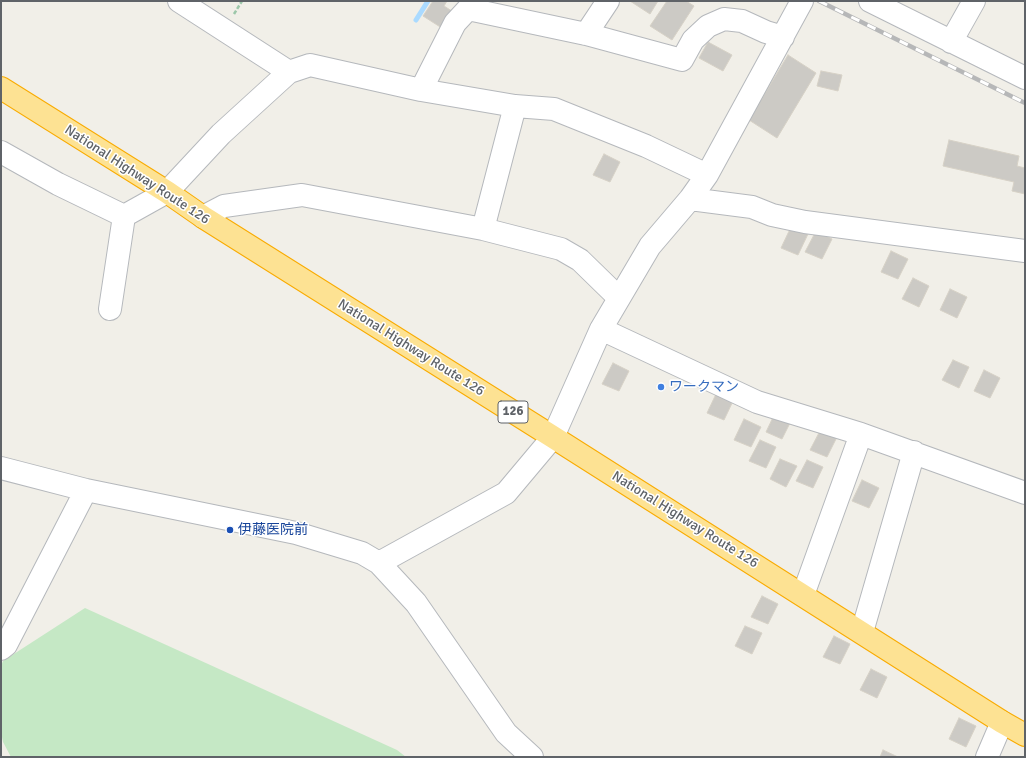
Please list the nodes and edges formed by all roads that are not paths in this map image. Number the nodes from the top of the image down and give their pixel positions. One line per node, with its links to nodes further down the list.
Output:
1 (179, 1): 9 (street)
2 (608, 1): 6 (street)
3 (802, 1): 7 (street)
4 (870, 1): 8 (street)
5 (974, 1): 8 (street)
6 (586, 34): 7 (street); 12 (street)
7 (783, 37): 15 (street)
8 (951, 42): 10 (street)
9 (289, 72): 12 (street); 16 (street)
10 (1025, 78)
11 (1, 88): 16 (highway, National Highway Route 126 / 126)
12 (421, 90): 13 (street)
13 (515, 106): 15 (street); 20 (street)
14 (1, 152): 18 (street)
15 (707, 176): 17 (street)
16 (167, 192): 18 (street); 19 (highway, National Highway Route 126 / 126)
17 (690, 200): 21 (street); 22 (street)
18 (124, 216): 23 (street)
19 (203, 217): 20 (street); 26 (highway, National Highway Route 126 / 126)
20 (483, 229): 22 (street)
21 (1025, 251)
22 (619, 298): 24 (street)
23 (110, 309)
24 (601, 329): 25 (street); 26 (street)
25 (861, 434): 27 (street); 32 (street)
26 (553, 437): 31 (street); 32 (highway, National Highway Route 126 / 126)
27 (914, 452): 30 (street); 33 (street)
28 (1, 468): 29 (street)
29 (86, 490): 31 (street); 34 (street)
30 (1025, 493)
31 (379, 563): 37 (street)
32 (803, 595): 33 (highway, National Highway Route 126 / 126)
33 (862, 632): 35 (highway, National Highway Route 126 / 126)
34 (1, 649)
35 (1002, 722): 36 (highway, National Highway Route 126 / 126); 38 (street)
36 (1025, 735)
37 (532, 757)
38 (987, 757)

